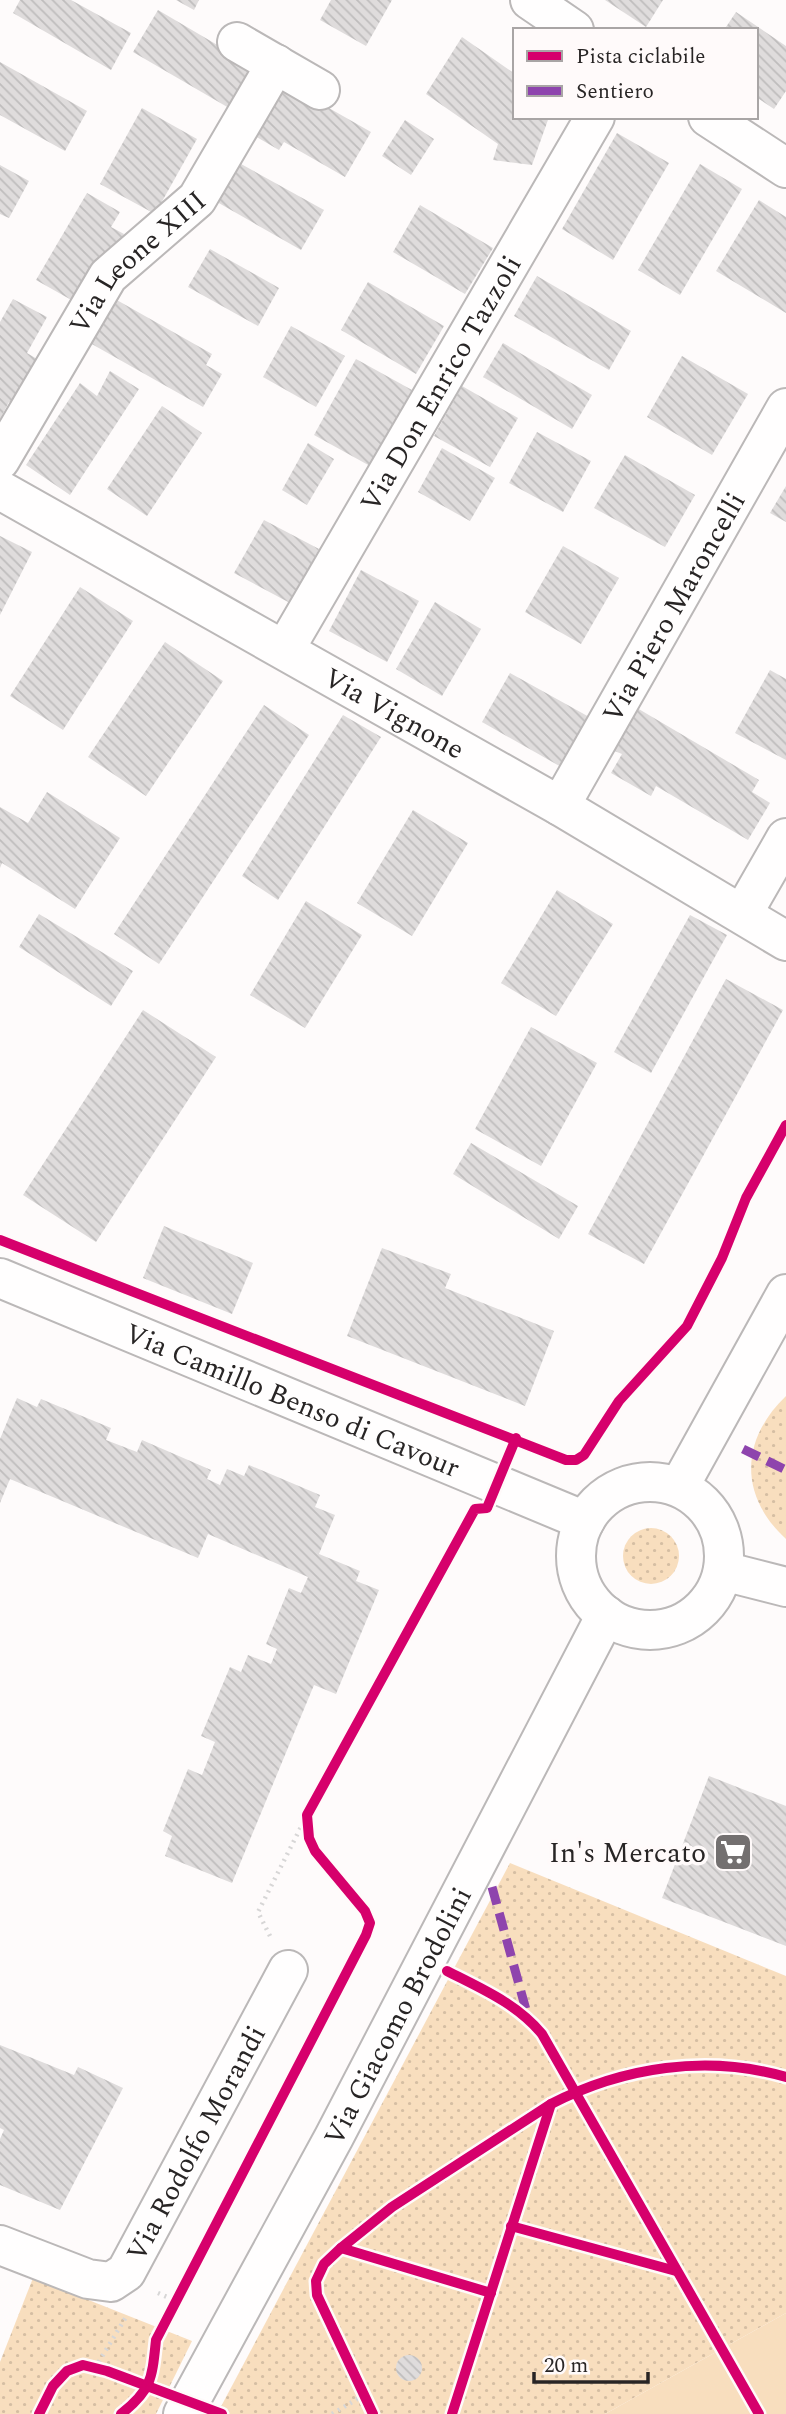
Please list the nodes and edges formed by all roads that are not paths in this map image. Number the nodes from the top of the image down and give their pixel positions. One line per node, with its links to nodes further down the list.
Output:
1 (530, 0): 2 (street)
2 (571, 28)
3 (237, 42): 4 (street)
4 (275, 64): 5 (street); 10 (street, Via Leone XIII)
5 (320, 90)
6 (594, 119): 12 (street, Via Don Enrico Tazzoli)
7 (711, 119): 8 (street)
8 (786, 168)
9 (786, 408): 13 (street, Via Piero Maroncelli)
10 (0, 460)
11 (0, 490): 12 (street, Via Vignone)
12 (285, 649): 13 (street, Via Vignone)
13 (560, 806): 15 (street, Via Vignone)
14 (786, 838): 15 (street)
15 (743, 913): 16 (street, Via Vignone)
16 (786, 941)
17 (0, 1278): 20 (street, Via Camillo Benso di Cavour)
18 (786, 1294): 19 (street)
19 (679, 1488): 20 (street); 21 (street)
20 (585, 1521): 23 (street)
21 (723, 1571): 22 (street); 23 (street)
22 (786, 1587)
23 (606, 1615): 26 (street, Via Giacomo Brodolini)
24 (288, 1970): 25 (street, Via Rodolfo Morandi)
25 (3, 2253)
26 (183, 2414)

